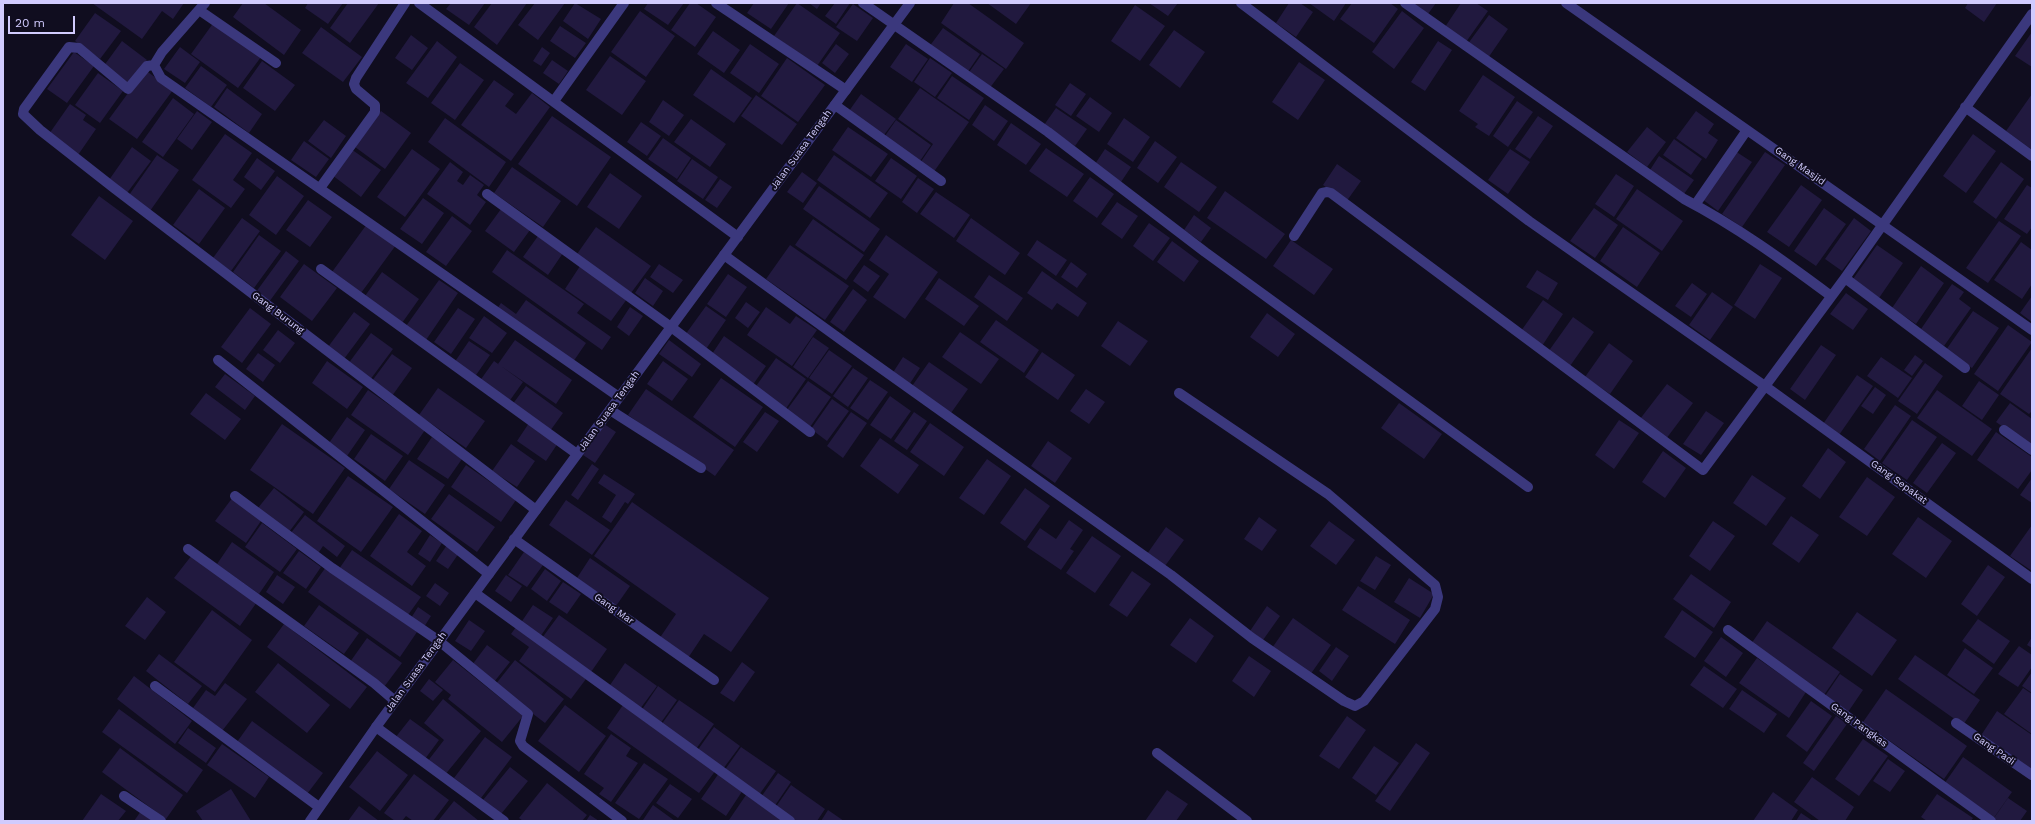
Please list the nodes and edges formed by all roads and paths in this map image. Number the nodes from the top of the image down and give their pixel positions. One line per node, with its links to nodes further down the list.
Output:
1 (405, 3): 22 (street)
2 (419, 3): 16 (street)
3 (624, 3): 16 (street)
4 (716, 3): 15 (street)
5 (863, 3): 12 (street)
6 (910, 3): 12 (street, Jalan Suasa Tengah)
7 (1405, 3): 24 (street)
8 (1566, 3): 19 (street, Gang Masjid)
9 (1241, 4): 36 (street, Gang Sepakat)
10 (202, 7): 13 (street); 14 (street)
11 (2032, 14): 18 (street)
12 (894, 25): 15 (street, Jalan Suasa Tengah); 45 (street)
13 (276, 63)
14 (154, 65): 22 (street); 47 (street, Gang Burung)
15 (846, 90): 17 (street, Jalan Suasa Tengah)
16 (554, 101): 27 (street)
17 (835, 105): 21 (street); 27 (street, Jalan Suasa Tengah)
18 (1965, 107): 20 (street); 25 (street)
19 (1748, 130): 24 (street); 25 (street, Gang Masjid)
20 (2032, 156)
21 (941, 181)
22 (320, 188): 38 (street)
23 (487, 194): 32 (street)
24 (1695, 205): 31 (street)
25 (1882, 224): 30 (street); 33 (street, Gang Masjid)
26 (1294, 236): 36 (street)
27 (738, 237): 28 (street, Jalan Suasa Tengah)
28 (724, 255): 32 (street, Jalan Suasa Tengah); 37 (street)
29 (321, 269): 43 (street)
30 (1845, 278): 31 (street); 35 (street)
31 (1831, 296): 36 (street)
32 (671, 327): 38 (street, Jalan Suasa Tengah); 41 (street)
33 (2032, 330)
34 (218, 360): 50 (street)
35 (1965, 368)
36 (1765, 386): 51 (street, Gang Sepakat)
37 (1179, 393)
38 (619, 398): 39 (street, Jalan Suasa Tengah)
39 (610, 410): 43 (street, Jalan Suasa Tengah); 44 (street)
40 (2004, 430): 42 (street)
41 (810, 432)
42 (2032, 450)
43 (577, 454): 47 (street, Jalan Suasa Tengah)
44 (701, 468)
45 (1528, 486)
46 (235, 496): 54 (street)
47 (536, 510): 48 (street, Jalan Suasa Tengah)
48 (514, 539): 50 (street, Jalan Suasa Tengah); 55 (street, Gang Mar)
49 (188, 549): 57 (street)
50 (489, 574): 52 (street, Jalan Suasa Tengah)
51 (2032, 579)
52 (475, 593): 54 (street, Jalan Suasa Tengah); 68 (street)
53 (1728, 630): 70 (street, Gang Pangkas)
54 (439, 641): 57 (street, Jalan Suasa Tengah); 67 (street)
55 (714, 680)
56 (155, 686): 63 (street)
57 (395, 701): 59 (street, Jalan Suasa Tengah)
58 (1956, 723): 61 (street, Gang Padi)
59 (376, 727): 63 (street, Jalan Suasa Tengah); 66 (street)
60 (1157, 753): 69 (street)
61 (2032, 775)
62 (124, 796): 64 (street)
63 (319, 807): 65 (street, Jalan Suasa Tengah)
64 (162, 821)
65 (310, 821)
66 (504, 821)
67 (622, 821)
68 (790, 821)
69 (1247, 821)
70 (1991, 821)

